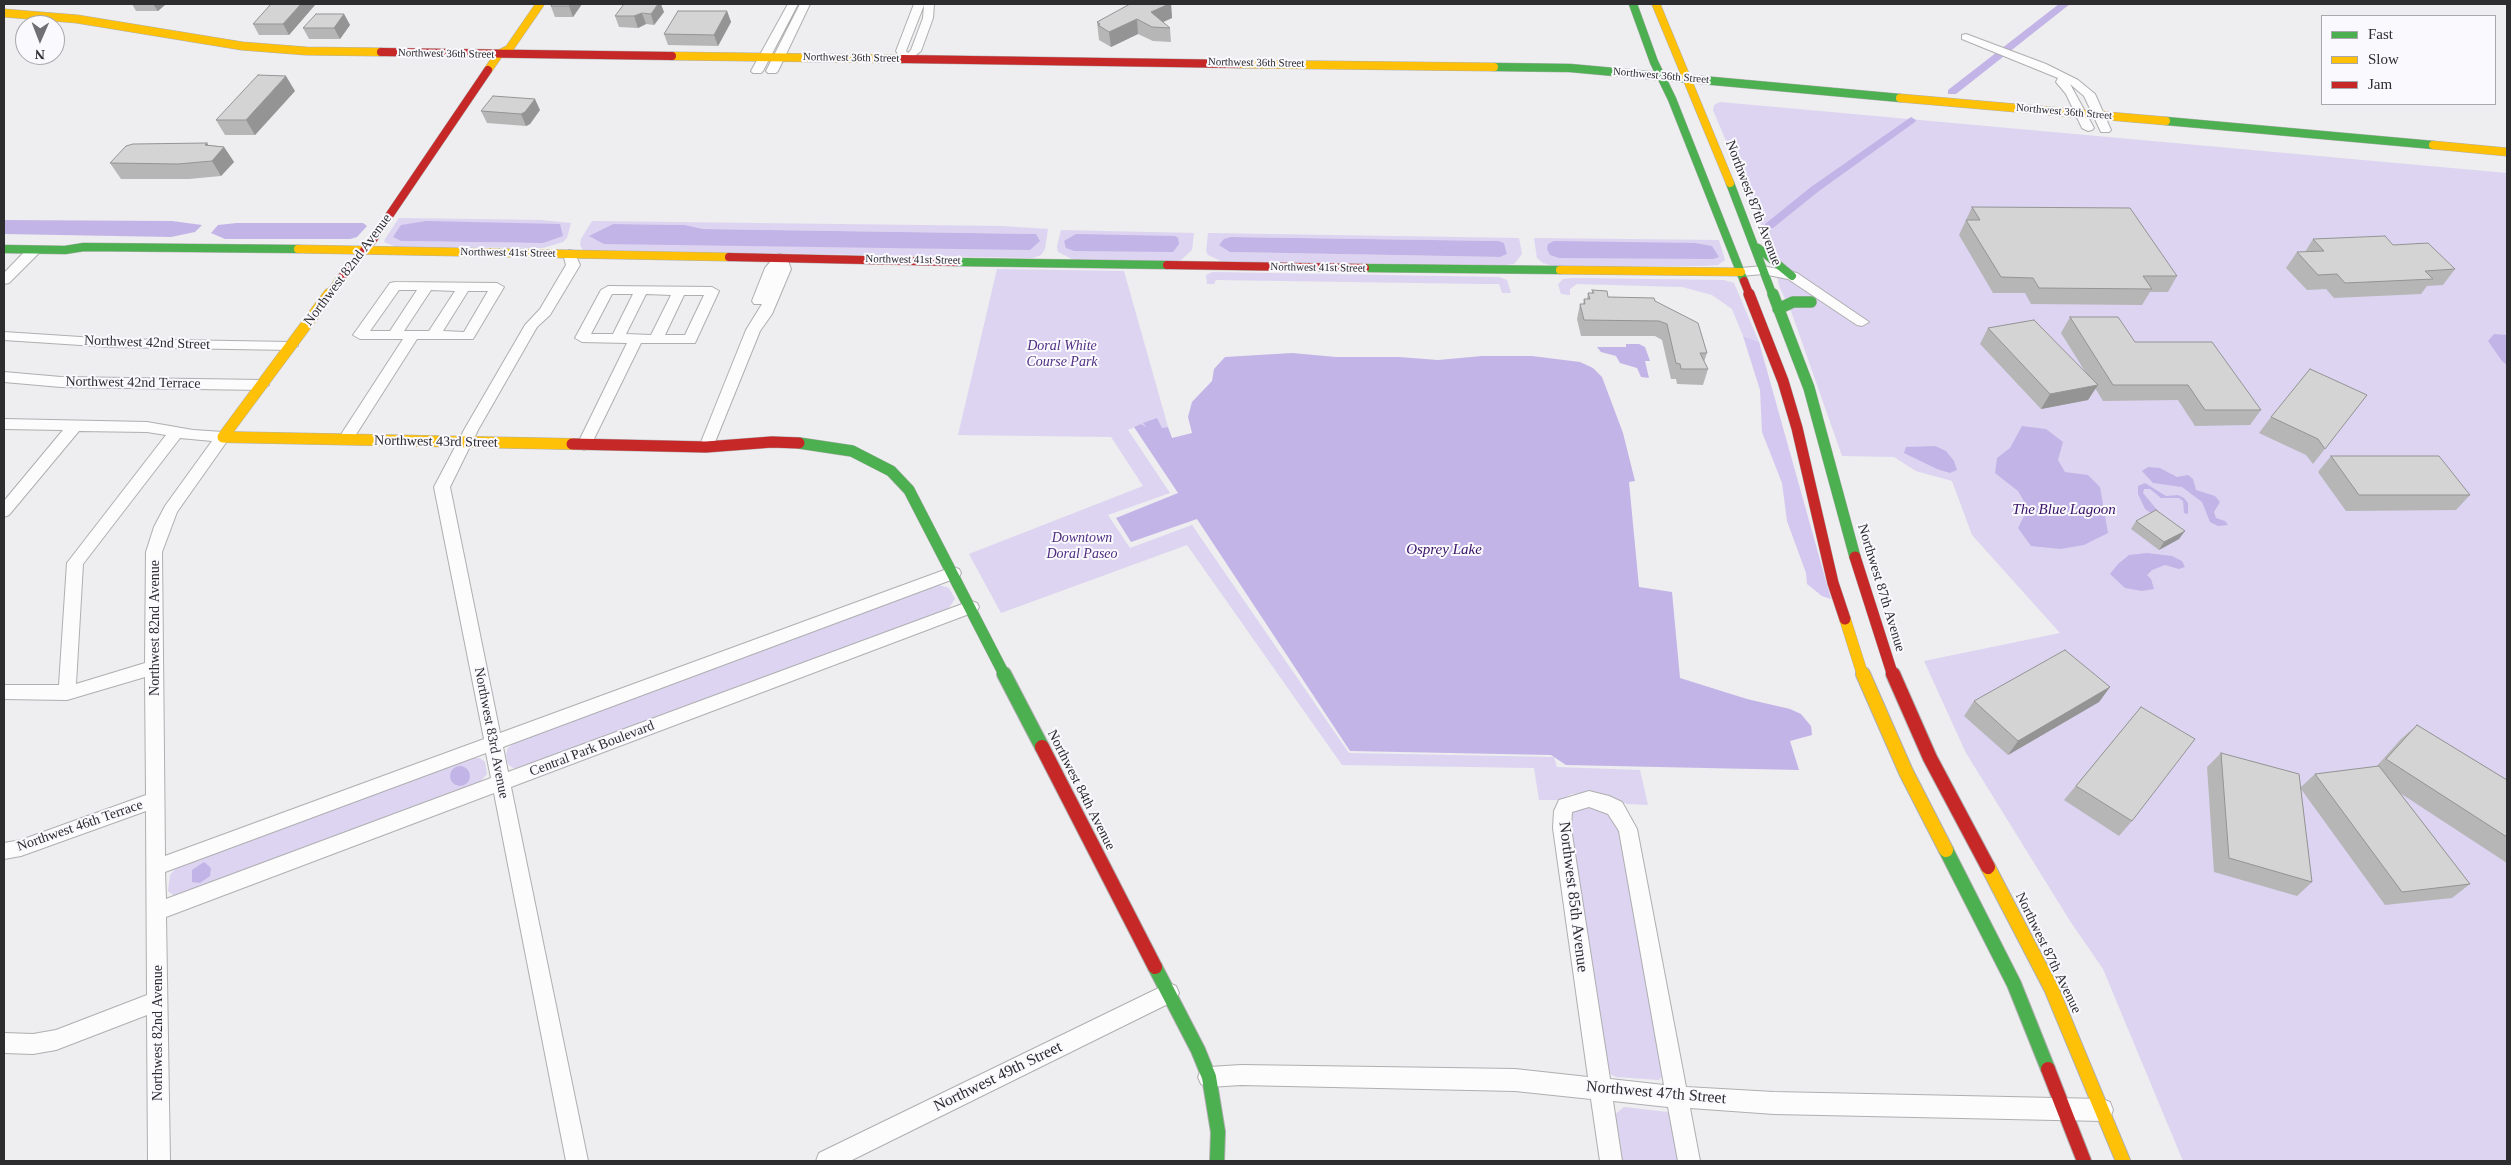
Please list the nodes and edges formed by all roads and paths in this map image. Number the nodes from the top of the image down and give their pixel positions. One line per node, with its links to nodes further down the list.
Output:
1 (540, 4): 17 (main road, Northwest 82nd Avenue)
2 (793, 4): 18 (street)
3 (805, 4): 19 (street)
4 (919, 4): 9 (street)
5 (929, 4): 10 (street)
6 (1632, 4): 29 (main road, Northwest 87th Avenue)
7 (1656, 4): 32 (main road, Northwest 87th Avenue)
8 (4, 14): 11 (main road)
9 (910, 28): 10 (street); 20 (street)
10 (924, 28): 20 (street)
11 (150, 36): 13 (main road); 15 (main road, Northwest 36th Street)
12 (1966, 37): 31 (street)
13 (115, 38)
14 (500, 40): 17 (main road, Northwest 82nd Avenue)
15 (230, 44): 16 (main road); 17 (main road, Northwest 36th Street)
16 (221, 54)
17 (499, 54): 18 (main road, Northwest 36th Street); 56 (main road, Northwest 82nd Avenue)
18 (765, 57): 19 (main road, Northwest 36th Street); 24 (street)
19 (778, 58): 20 (main road, Northwest 36th Street); 25 (street)
20 (907, 59): 21 (main road, Northwest 36th Street); 27 (main road)
21 (1075, 61): 22 (main road, Northwest 36th Street); 28 (main road)
22 (1424, 65): 29 (main road, Northwest 36th Street); 30 (main road)
23 (742, 71): 24 (main road, Northwest 36th Street)
24 (757, 71): 25 (main road, Northwest 36th Street)
25 (772, 71): 26 (main road, Northwest 36th Street)
26 (789, 71)
27 (903, 73)
28 (1071, 75)
29 (1660, 75): 32 (main road, Northwest 36th Street); 34 (main road, Northwest 87th Avenue)
30 (1390, 77)
31 (2064, 77): 41 (street); 42 (street)
32 (1687, 78): 35 (main road, Northwest 87th Avenue); 37 (main road, Northwest 36th Street)
33 (1654, 89): 34 (main road, Northwest 36th Street)
34 (1668, 90): 35 (main road, Northwest 36th Street); 49 (main road, Northwest 87th Avenue)
35 (1693, 92): 36 (main road, Northwest 36th Street); 50 (main road, Northwest 87th Avenue)
36 (1709, 94)
37 (1864, 94): 38 (main road, Northwest 36th Street); 39 (main road)
38 (1893, 96): 40 (main road); 41 (main road, Northwest 36th Street)
39 (1831, 103)
40 (1862, 108)
41 (2080, 113): 42 (main road, Northwest 36th Street); 44 (street)
42 (2099, 115): 45 (street); 46 (main road, Northwest 36th Street)
43 (2072, 127): 44 (main road, Northwest 36th Street)
44 (2088, 128): 45 (main road, Northwest 36th Street)
45 (2110, 130)
46 (2428, 145): 47 (main road, Northwest 36th Street); 48 (main road)
47 (2507, 152)
48 (2437, 160)
49 (1698, 163): 50 (main road); 59 (main road, Northwest 87th Avenue)
50 (1738, 202): 52 (main road, Northwest 87th Avenue)
51 (4, 243): 53 (main road, Northwest 41st Street)
52 (1755, 245): 60 (main road, Northwest 87th Avenue); 61 (main road)
53 (84, 247): 55 (main road, Northwest 41st Street); 56 (main road, Northwest 41st Street)
54 (4, 249): 55 (main road, Northwest 41st Street)
55 (34, 250): 62 (street)
56 (362, 251): 57 (main road, Northwest 41st Street); 76 (main road, Northwest 82nd Avenue)
57 (569, 254): 58 (main road, Northwest 41st Street); 84 (street, Northwest 83rd Avenue)
58 (781, 258): 59 (main road, Northwest 41st Street); 86 (street)
59 (1741, 272): 60 (street, Northwest 41st Street); 91 (main road, Northwest 87th Avenue)
60 (1765, 274): 61 (street, Northwest 41st Street); 67 (street, Northwest 41st Street); 68 (main road, Northwest 87th Avenue)
61 (1792, 276): 67 (street, Northwest 41st Street)
62 (4, 280)
63 (427, 286): 64 (street); 69 (street); 69 (street)
64 (464, 287): 72 (street); 72 (street)
65 (642, 290): 66 (street); 73 (street); 73 (street)
66 (680, 291): 75 (street); 75 (street)
67 (1810, 302): 68 (main road)
68 (1778, 309): 91 (main road, Northwest 87th Avenue)
69 (394, 335): 70 (street)
70 (413, 335): 72 (street); 83 (street)
71 (4, 336): 76 (street, Northwest 42nd Street)
72 (433, 336)
73 (617, 339): 74 (street)
74 (636, 339): 75 (street); 85 (street)
75 (656, 339)
76 (291, 346): 78 (main road, Northwest 82nd Avenue)
77 (4, 377): 78 (street, Northwest 42nd Terrace)
78 (262, 385): 82 (main road, Northwest 82nd Avenue)
79 (4, 424): 80 (street, Northwest 43rd Street)
80 (76, 426): 81 (street, Northwest 43rd Street); 88 (street)
81 (177, 432): 82 (street, Northwest 43rd Street); 94 (street)
82 (223, 437): 83 (main road, Northwest 43rd Street); 92 (street, Northwest 82nd Avenue)
83 (345, 440): 84 (main road, Northwest 43rd Street)
84 (465, 442): 85 (main road, Northwest 43rd Street); 95 (street, Northwest 83rd Avenue)
85 (584, 445): 86 (main road, Northwest 43rd Street)
86 (706, 447): 87 (main road, Northwest 43rd Street)
87 (867, 457): 89 (main road, Northwest 84th Avenue)
88 (4, 510)
89 (953, 573): 90 (main road, Northwest 84th Avenue); 95 (street)
90 (971, 608): 96 (street, Central Park Boulevard); 101 (main road, Northwest 84th Avenue)
91 (1864, 636): 107 (main road, Northwest 87th Avenue); 108 (main road, Northwest 87th Avenue)
92 (155, 667): 94 (street); 97 (street, Northwest 82nd Avenue)
93 (4, 692): 94 (street)
94 (67, 693)
95 (493, 743): 96 (street, Northwest 83rd Avenue); 99 (street)
96 (501, 783): 100 (street, Central Park Boulevard); 110 (street, Northwest 83rd Avenue)
97 (156, 800): 98 (street, Northwest 46th Terrace); 99 (street, Northwest 82nd Avenue)
98 (4, 851)
99 (157, 867): 100 (street, Northwest 82nd Avenue)
100 (158, 911): 102 (street, Northwest 82nd Avenue)
101 (1169, 993): 104 (main road, Northwest 84th Avenue); 111 (street, Northwest 49th Street)
102 (158, 1001): 103 (street); 109 (street, Northwest 82nd Avenue)
103 (4, 1043)
104 (1209, 1077): 105 (street, Northwest 47th Street); 112 (main road, Northwest 84th Avenue)
105 (1600, 1089): 106 (street, Northwest 47th Street); 106 (street, Northwest 85th Avenue); 113 (street, Northwest 85th Avenue)
106 (1678, 1097): 107 (street, Northwest 47th Street); 114 (street, Northwest 85th Avenue)
107 (2064, 1109): 108 (street, Northwest 47th Street); 115 (main road, Northwest 87th Avenue)
108 (2102, 1110): 116 (main road, Northwest 87th Avenue)
109 (159, 1161)
110 (577, 1161)
111 (827, 1161)
112 (1217, 1161)
113 (1611, 1161)
114 (1689, 1161)
115 (2084, 1161)
116 (2123, 1161)

